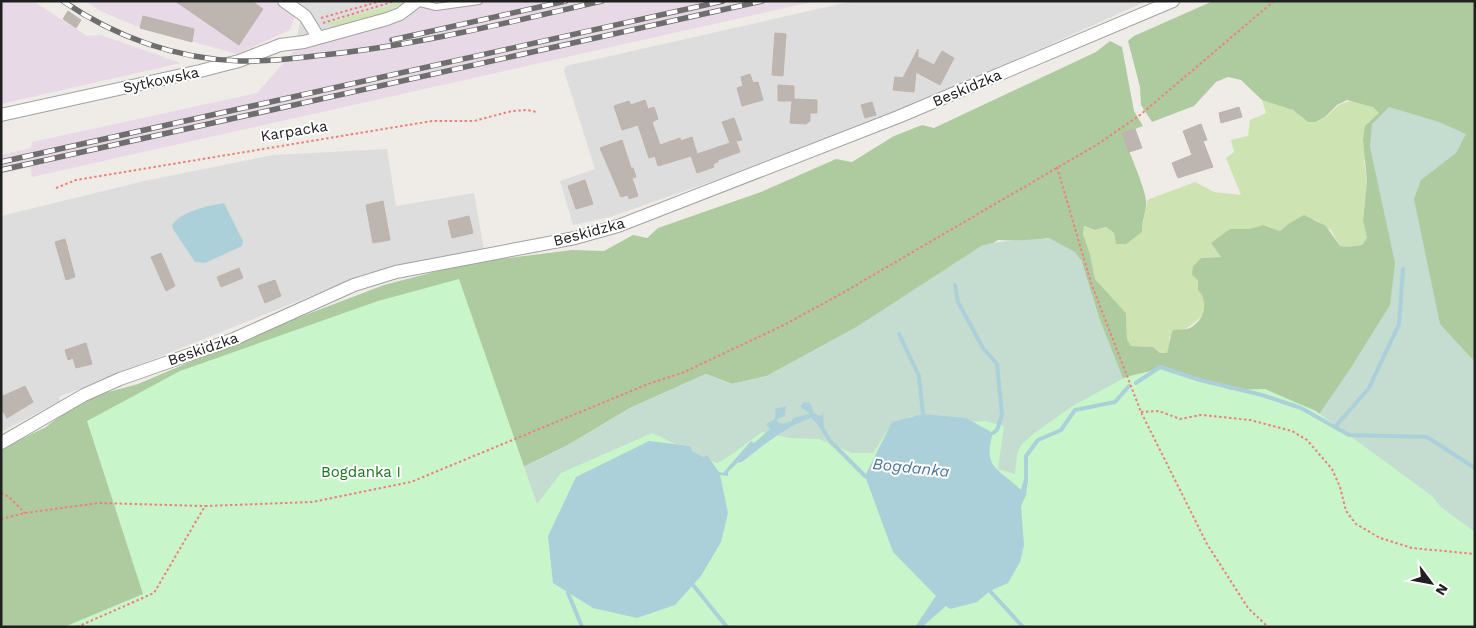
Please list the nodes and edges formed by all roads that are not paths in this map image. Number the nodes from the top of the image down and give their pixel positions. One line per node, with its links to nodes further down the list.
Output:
1 (284, 1): 5 (street)
2 (479, 1): 4 (lane)
3 (1173, 1): 7 (street, Beskidzka)
4 (417, 2): 5 (street, Sytkowska)
5 (313, 29): 6 (street, Sytkowska)
6 (1, 115)
7 (1, 444)

